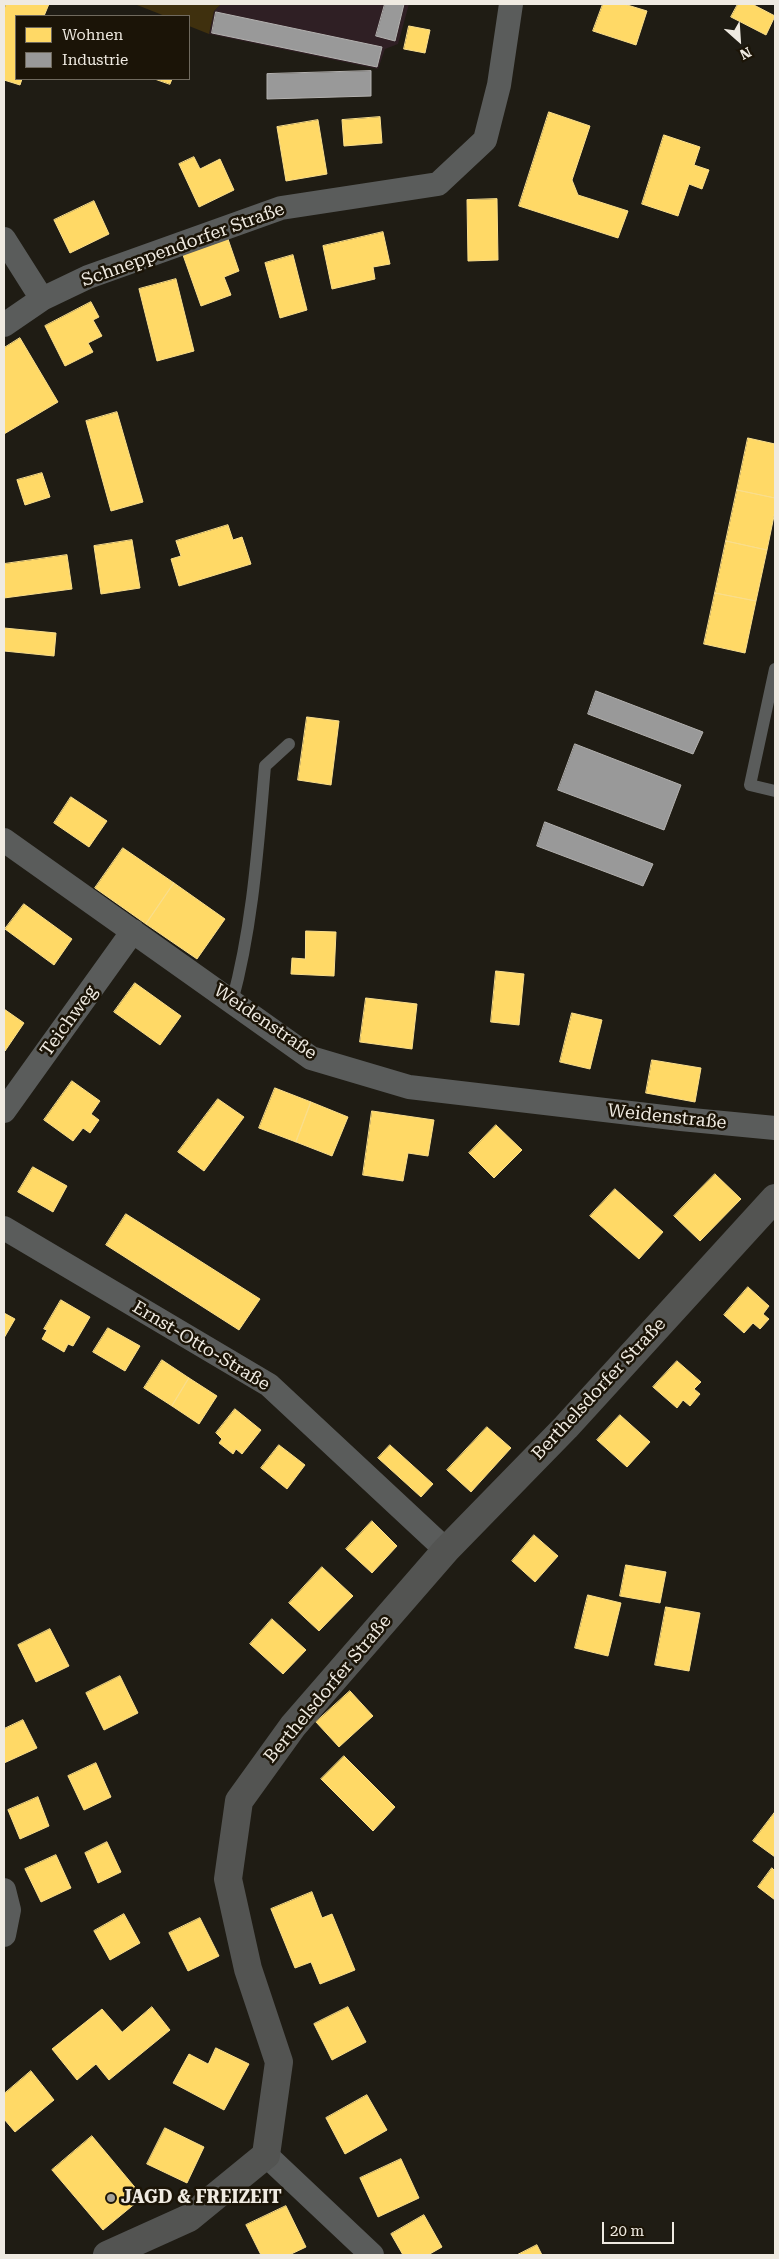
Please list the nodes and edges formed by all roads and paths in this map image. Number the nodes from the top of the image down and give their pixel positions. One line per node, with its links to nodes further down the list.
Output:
1 (511, 4): 3 (street, Schneppendorfer Straße)
2 (4, 239): 3 (street)
3 (42, 299): 4 (street, Schneppendorfer Straße)
4 (4, 325)
5 (775, 669): 7 (lane)
6 (289, 744): 10 (lane)
7 (775, 791)
8 (4, 840): 9 (street, Weidenstraße)
9 (134, 931): 10 (street, Weidenstraße); 11 (street, Teichweg)
10 (232, 1002): 12 (street, Weidenstraße)
11 (4, 1111)
12 (775, 1128)
13 (775, 1198): 15 (street, Berthelsdorfer Straße)
14 (4, 1228): 15 (street, Ernst-Otto-Straße)
15 (446, 1550): 18 (street, Berthelsdorfer Straße)
16 (4, 1890): 17 (street)
17 (4, 1935)
18 (266, 2155): 19 (street); 20 (street)
19 (108, 2255)
20 (372, 2255)

